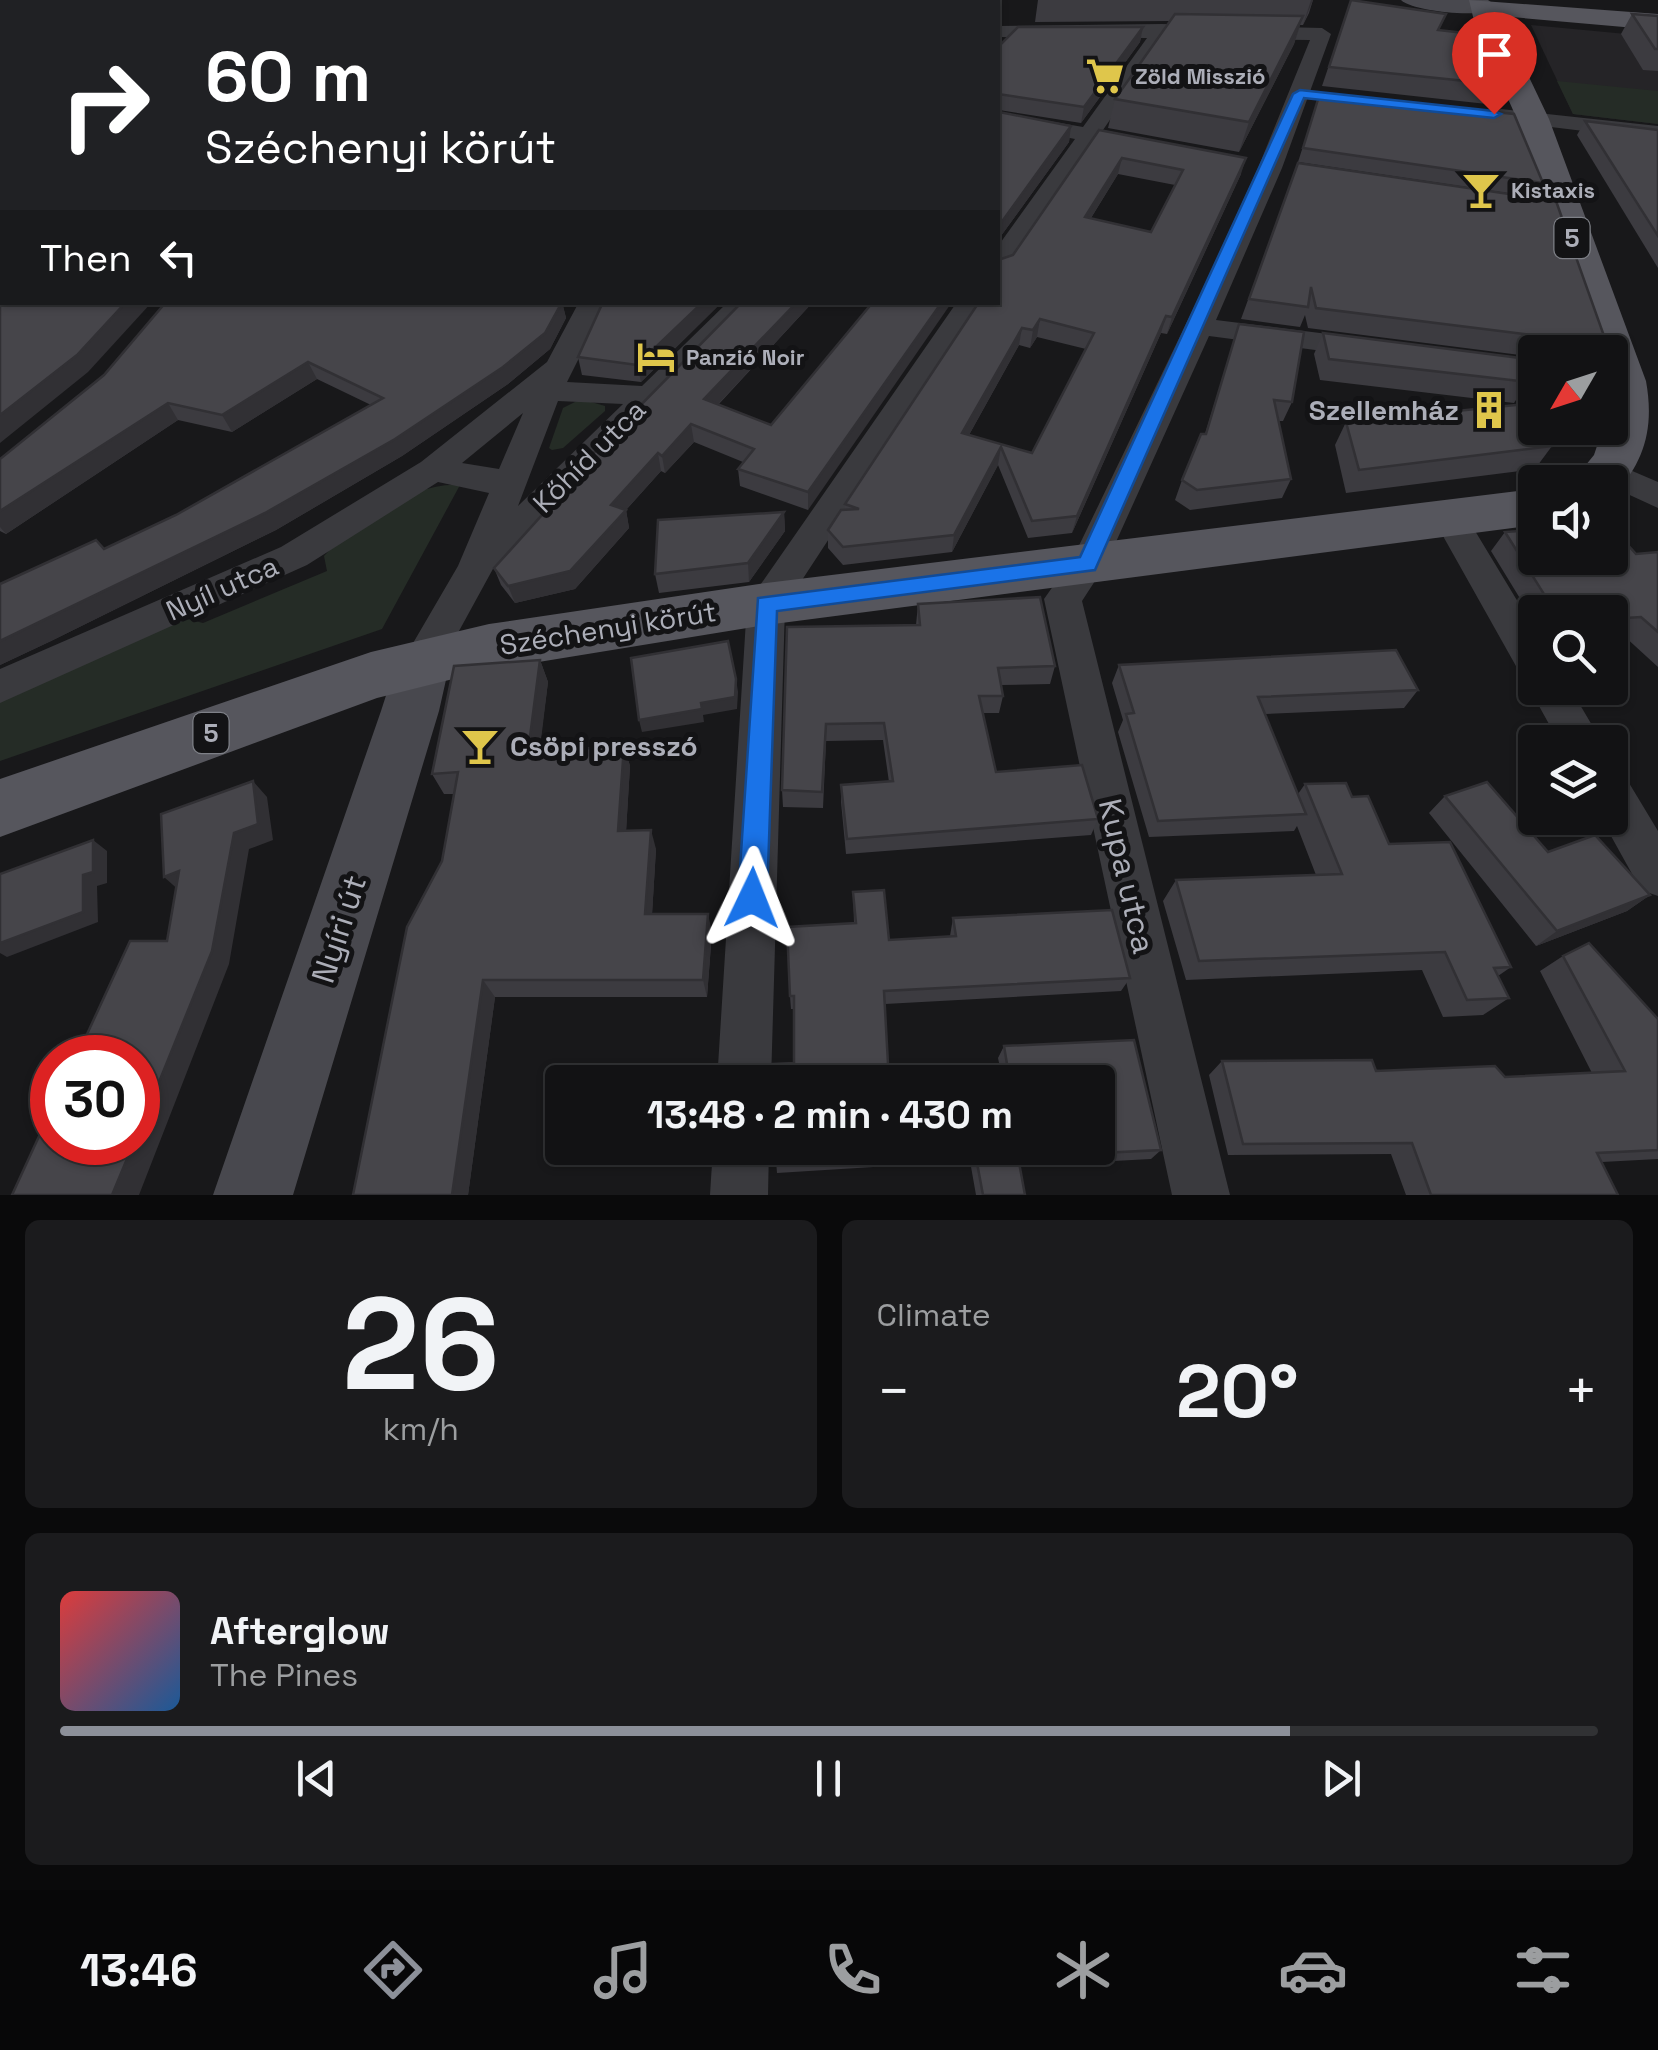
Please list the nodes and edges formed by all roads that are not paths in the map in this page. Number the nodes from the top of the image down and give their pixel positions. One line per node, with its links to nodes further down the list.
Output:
1 (1412, 0): 2 (street)
2 (1484, 3): 3 (main road); 10 (main road, 5)
3 (1658, 22)
4 (1026, 24): 5 (street); 6 (street); 7 (street)
5 (1000, 30)
6 (1162, 30): 12 (street); 18 (street, Kupa utca)
7 (1000, 51)
8 (1475, 112): 10 (street)
9 (1000, 118): 12 (street)
10 (1534, 119): 11 (street); 19 (main road, 5)
11 (1658, 133)
12 (1086, 134): 13 (street); 14 (street)
13 (1177, 151)
14 (1000, 261)
15 (592, 305): 23 (street, Nyíl utca)
16 (741, 305): 24 (street, Kőhíd utca)
17 (970, 305): 35 (street)
18 (1196, 326): 20 (street); 33 (street, Kupa utca)
19 (1600, 335)
20 (1403, 353)
21 (1441, 358): 22 (street)
22 (1518, 368)
23 (555, 378): 24 (street); 25 (street, Nyíl utca); 29 (street, Nyíl utca)
24 (650, 396): 34 (street, Kőhíd utca)
25 (433, 470): 29 (street); 38 (street, Nyíl utca)
26 (1658, 477): 27 (street)
27 (1628, 478)
28 (1628, 486): 30 (street)
29 (509, 491): 34 (street, Nyíl utca)
30 (1658, 496)
31 (1518, 510): 32 (main road, Széchenyi körút / 5)
32 (1451, 520): 33 (main road, Széchenyi körút / 5); 36 (street)
33 (1088, 564): 35 (main road, Széchenyi körút / 5); 46 (street, Kupa utca)
34 (476, 568): 37 (street, Nyíl utca)
35 (766, 604): 37 (main road, Széchenyi körút / 5); 42 (street)
36 (1518, 635)
37 (422, 662): 39 (main road, Széchenyi körút / 5); 44 (street, Nyíri út)
38 (0, 687)
39 (0, 808)
40 (1628, 823): 41 (street)
41 (1658, 874)
42 (745, 1065)
43 (740, 1165): 45 (street)
44 (252, 1195)
45 (739, 1195)
46 (1200, 1195)

